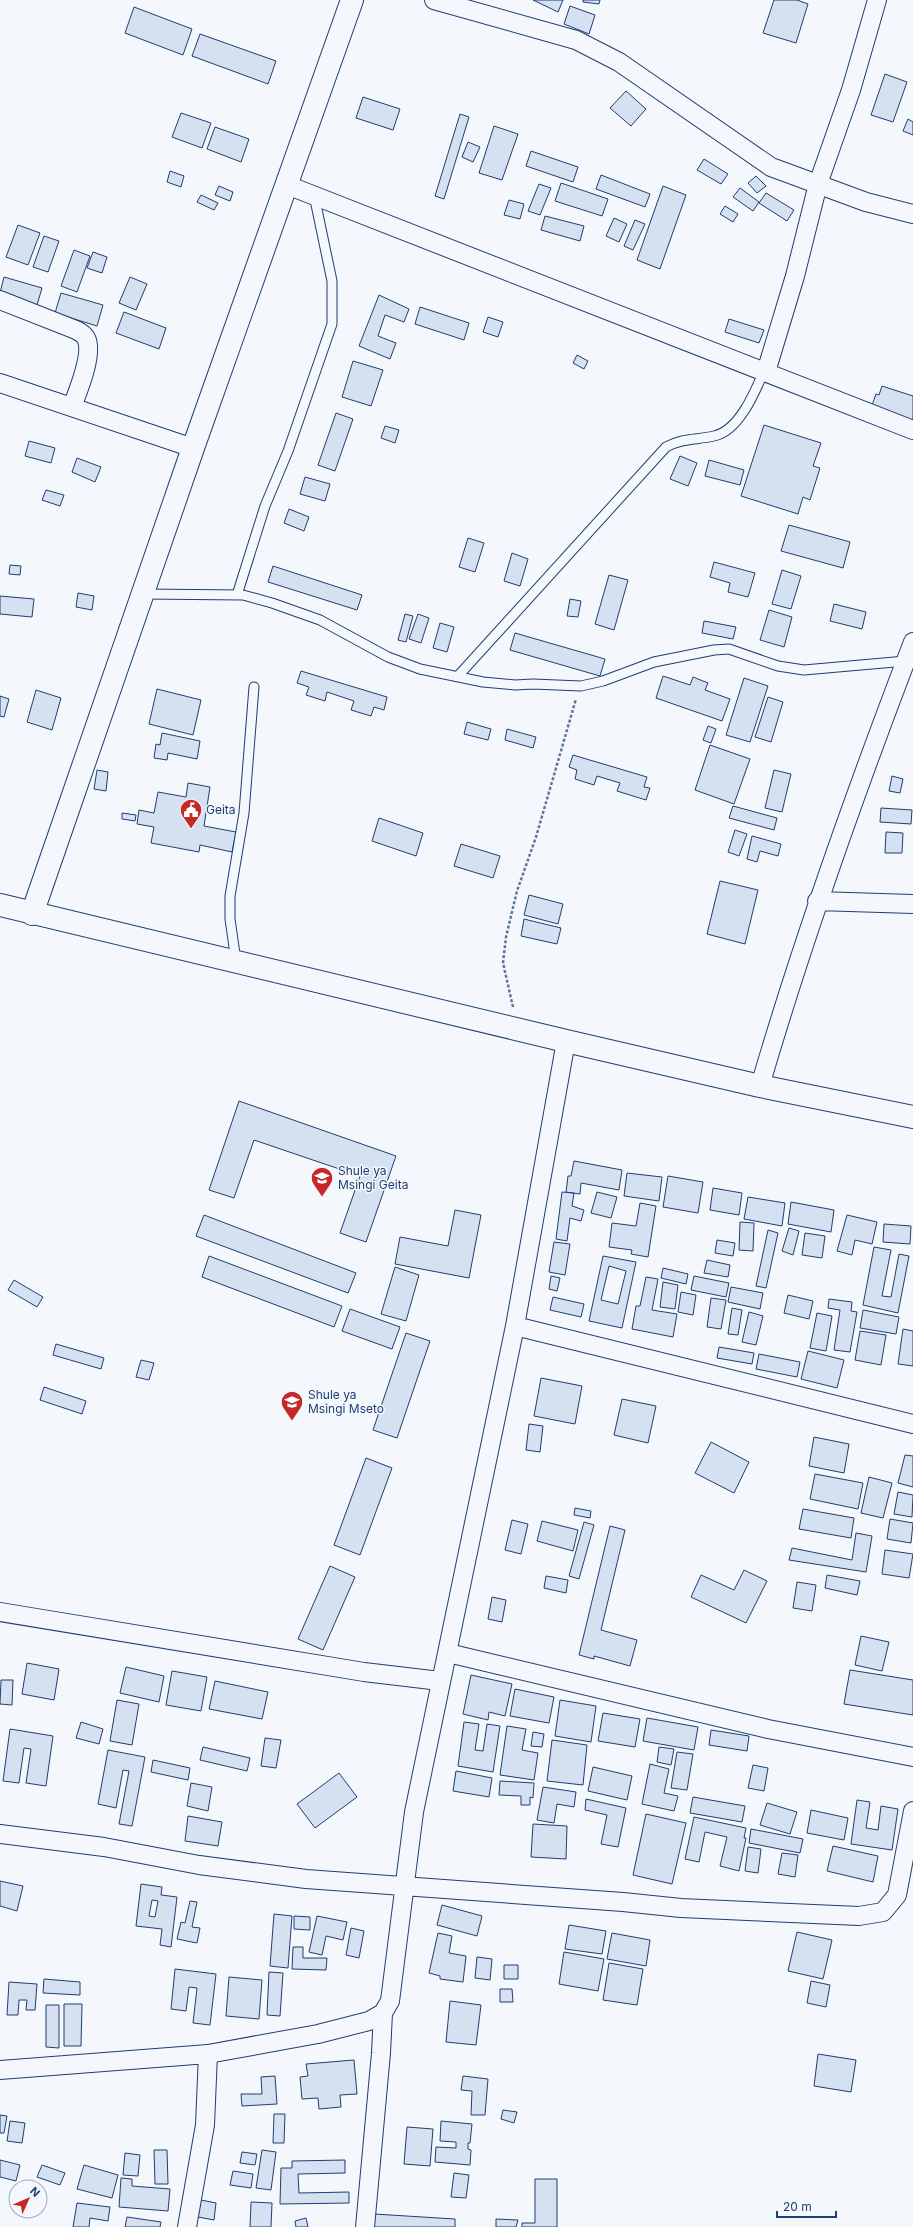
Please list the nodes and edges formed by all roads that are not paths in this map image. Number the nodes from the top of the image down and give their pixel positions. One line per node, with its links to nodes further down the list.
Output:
1 (352, 0): 5 (street)
2 (434, 0): 4 (street)
3 (877, 0): 4 (street)
4 (818, 184): 7 (street); 9 (street)
5 (287, 185): 6 (street); 13 (street)
6 (314, 196): 9 (street); 15 (lane)
7 (913, 214)
8 (0, 300): 11 (street)
9 (765, 372): 12 (street); 18 (lane)
10 (0, 383): 11 (street)
11 (72, 407): 13 (street)
12 (913, 430)
13 (193, 448): 14 (street)
14 (142, 594): 15 (lane); 23 (street)
15 (237, 595): 18 (lane)
16 (913, 642): 17 (street)
17 (906, 661): 18 (lane); 20 (street)
18 (458, 676)
19 (254, 687): 24 (lane)
20 (817, 901): 21 (street); 26 (street)
21 (913, 904)
22 (0, 905): 23 (street)
23 (32, 914): 24 (street)
24 (236, 963): 25 (street)
25 (566, 1041): 26 (street); 28 (street)
26 (760, 1086): 27 (street)
27 (913, 1117)
28 (515, 1326): 29 (street); 31 (street)
29 (913, 1424)
30 (0, 1612): 32 (street)
31 (448, 1653): 32 (street); 33 (street)
32 (440, 1681): 36 (street)
33 (913, 1757)
34 (913, 1811): 36 (street)
35 (0, 1834): 36 (street)
36 (405, 1887): 37 (street)
37 (383, 2013): 38 (street); 41 (street)
38 (208, 2054): 39 (street); 40 (street)
39 (0, 2070)
40 (187, 2227)
41 (365, 2227)

